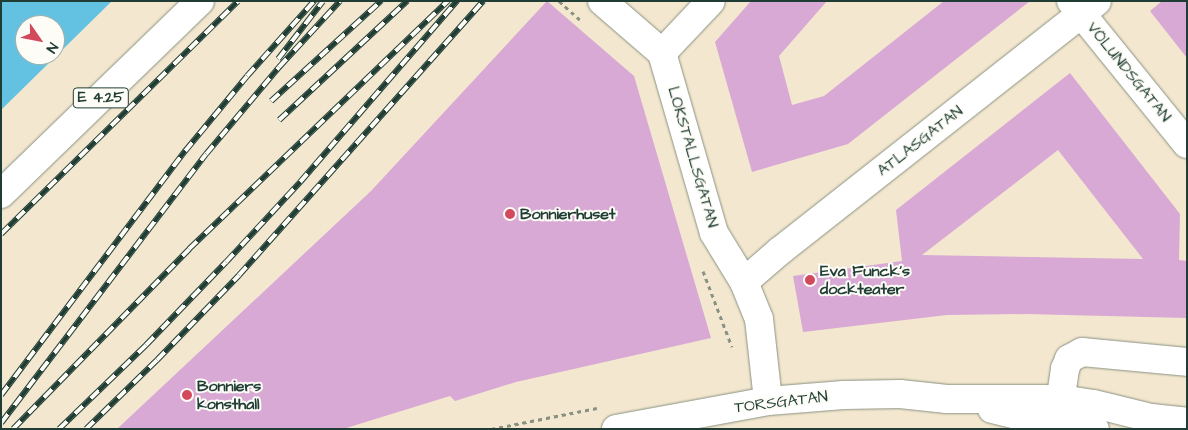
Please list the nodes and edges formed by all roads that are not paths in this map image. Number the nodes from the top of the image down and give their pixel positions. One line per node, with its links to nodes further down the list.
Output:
1 (178, 1): 8 (main road, E 4.25)
2 (200, 1): 9 (main road, E 4.25)
3 (602, 1): 6 (main road)
4 (711, 1): 6 (main road)
5 (1083, 6): 7 (main road, VÖLUNDSGATAN); 10 (main road, ATLASGATAN)
6 (662, 53): 10 (main road, LOKSTALLSGATAN)
7 (1187, 144)
8 (1, 175)
9 (1, 194)
10 (744, 282): 12 (main road, LOKSTALLSGATAN)
11 (1187, 362): 13 (main road)
12 (768, 401): 13 (main road, TORSGATAN); 15 (main road, TORSGATAN)
13 (1059, 412): 14 (main road, TORSGATAN); 16 (main road, TORSGATAN)
14 (1187, 422)
15 (616, 429)
16 (1095, 429)

